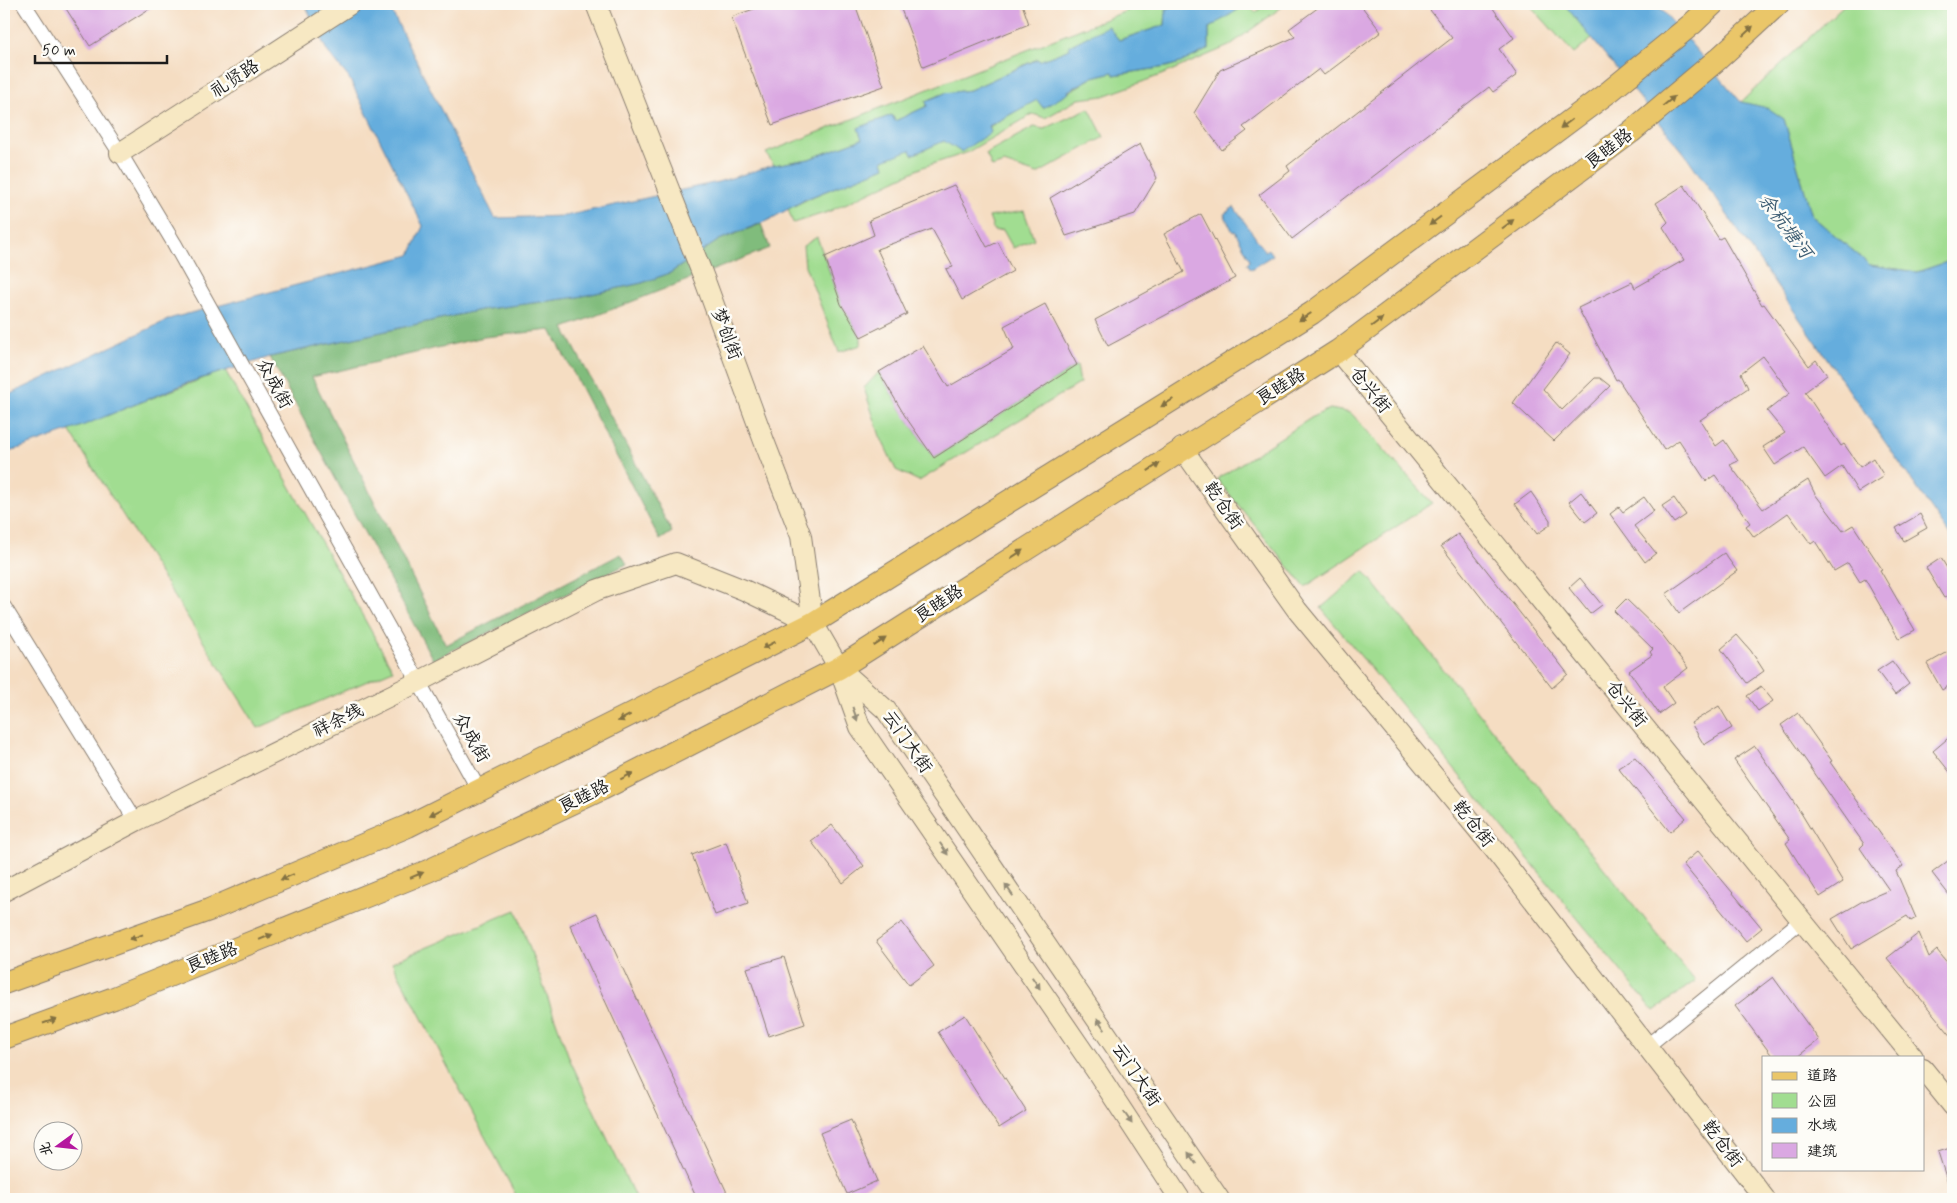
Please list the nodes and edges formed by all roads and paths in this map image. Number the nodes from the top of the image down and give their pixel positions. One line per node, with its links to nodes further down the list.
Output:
1 (24, 4): 6 (street, 众成街)
2 (350, 4): 6 (street, 礼贤路)
3 (596, 4): 10 (street, 梦创街)
4 (1713, 4): 10 (main road, one-way to 10)
5 (1778, 4): 7 (main road, 良睦路, one-way to 5)
6 (120, 154): 12 (street, 众成街)
7 (1338, 351): 8 (main road, 良睦路); 16 (street, 仓兴街)
8 (1182, 448): 11 (main road, 良睦路, one-way to 8); 19 (street, 乾仓街)
9 (4, 607): 14 (street)
10 (813, 624): 11 (street, 梦创街); 12 (street, 祥余线); 13 (main road, one-way to 13)
11 (839, 668): 18 (main road, 良睦路, one-way to 11); 23 (street, 云门大街, one-way to 23); 24 (street, 云门大街, one-way to 11)
12 (418, 682): 13 (street, 众成街); 14 (street, 祥余线)
13 (479, 790): 17 (main road, one-way to 17)
14 (136, 821): 15 (street, 祥余线)
15 (4, 891)
16 (1802, 920): 19 (street); 20 (street, 仓兴街)
17 (4, 983)
18 (4, 1038)
19 (1646, 1047): 25 (street, 乾仓街)
20 (1912, 1056)
21 (1924, 1070): 22 (street)
22 (1953, 1106)
23 (1180, 1199)
24 (1219, 1199)
25 (1765, 1199)

